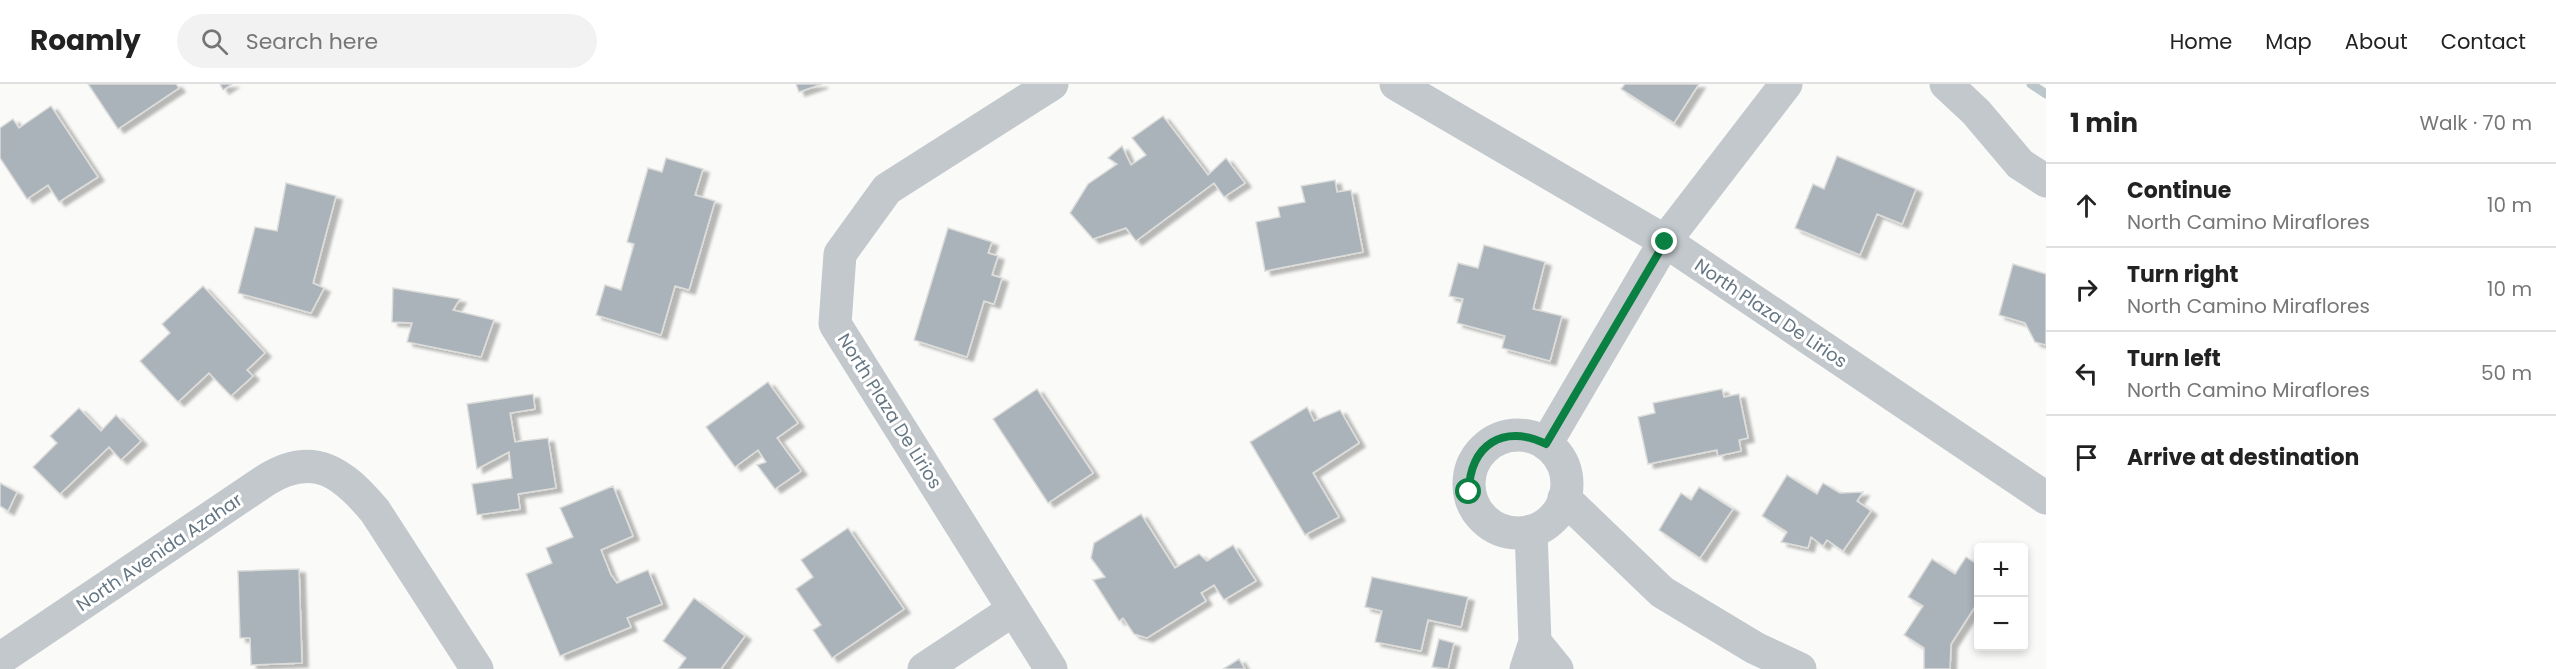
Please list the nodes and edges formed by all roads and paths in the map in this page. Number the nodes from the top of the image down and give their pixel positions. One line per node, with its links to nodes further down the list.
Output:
1 (1052, 84): 11 (street, North Plaza De Lirios)
2 (1396, 84): 6 (street, North Plaza De Lirios)
3 (1786, 84): 6 (street)
4 (1946, 84): 5 (street)
5 (2046, 181)
6 (1665, 242): 7 (street); 9 (street, North Plaza De Lirios)
7 (1546, 444): 8 (street); 10 (street)
8 (1564, 498): 10 (street); 18 (street)
9 (2046, 498)
10 (1531, 531): 12 (street)
11 (1013, 610): 15 (street); 16 (street, North Plaza De Lirios)
12 (1530, 655): 17 (street)
13 (0, 659): 14 (street, North Avenida Azahar)
14 (477, 669)
15 (924, 669)
16 (1052, 669)
17 (1557, 669)
18 (1800, 669)

